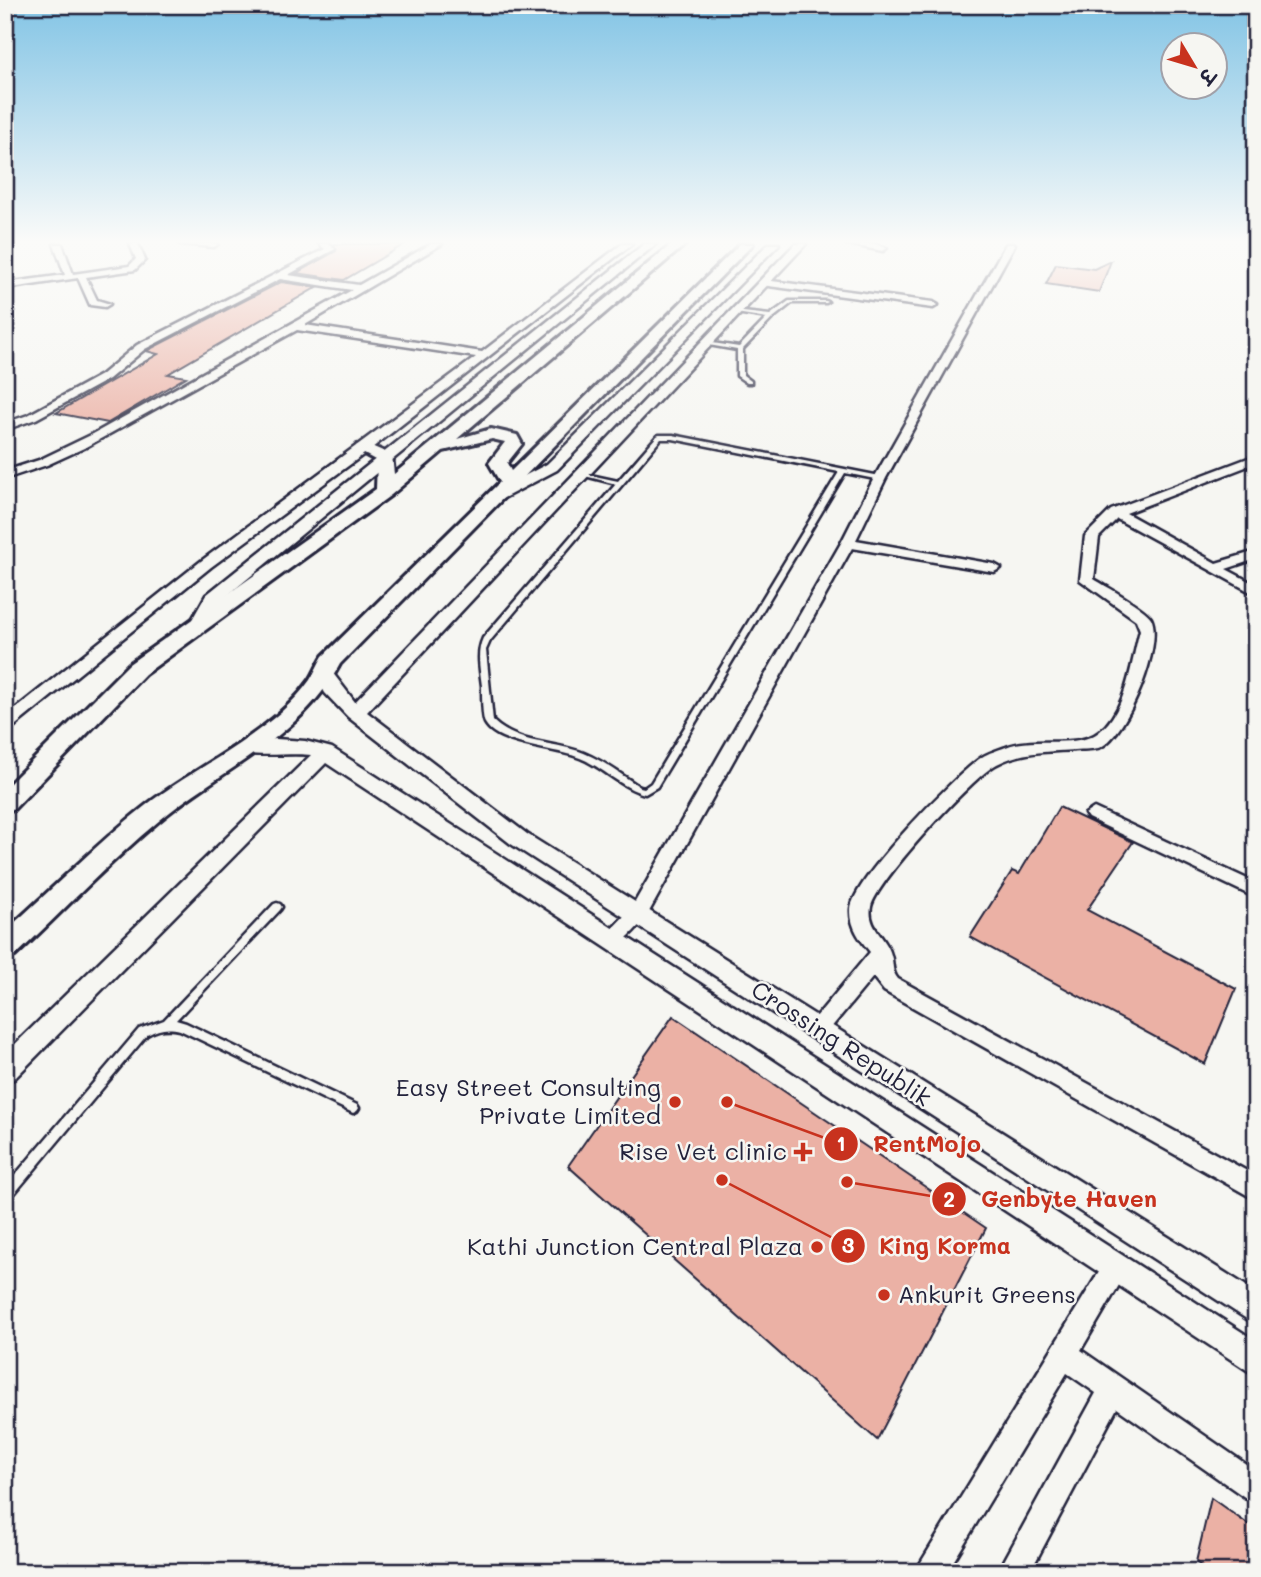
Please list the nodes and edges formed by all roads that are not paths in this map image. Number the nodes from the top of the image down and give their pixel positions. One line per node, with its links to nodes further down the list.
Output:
1 (771, 317): 14 (lane)
2 (199, 318): 17 (street)
3 (306, 318): 12 (street)
4 (317, 318): 15 (street)
5 (533, 318): 15 (street)
6 (560, 318): 20 (street)
7 (592, 318): 19 (main road)
8 (673, 318): 26 (main road)
9 (701, 318): 29 (street)
10 (731, 318): 13 (street)
11 (970, 318): 25 (street)
12 (293, 326): 15 (street); 24 (street)
13 (706, 345): 14 (lane); 23 (street)
14 (740, 349): 16 (lane)
15 (487, 353): 18 (street)
16 (749, 382)
17 (5, 426)
18 (363, 449): 20 (main road); 39 (street)
19 (429, 455): 26 (main road); 28 (main road)
20 (386, 459): 28 (main road); 36 (street)
21 (1256, 459): 30 (street)
22 (843, 471): 25 (lane); 27 (lane); 27 (lane)
23 (583, 474): 27 (lane); 38 (street)
24 (5, 475)
25 (880, 478): 31 (street)
26 (509, 482): 29 (main road)
27 (619, 483)
28 (386, 491): 36 (main road)
29 (491, 499): 37 (main road)
30 (1116, 513): 34 (street); 49 (street)
31 (848, 543): 33 (street); 46 (street)
32 (1256, 555): 34 (street)
33 (994, 568)
34 (1214, 568): 35 (street)
35 (1256, 592)
36 (195, 630): 42 (main road)
37 (325, 676): 38 (street, Crossing Republik); 40 (main road)
38 (355, 713): 46 (street, Crossing Republik)
39 (5, 725)
40 (246, 749): 41 (street); 48 (main road)
41 (325, 753): 47 (street); 52 (street)
42 (5, 803)
43 (1094, 814): 44 (street)
44 (1256, 891)
45 (277, 907): 50 (lane)
46 (638, 914): 47 (street); 51 (street, Crossing Republik)
47 (612, 939): 56 (street)
48 (5, 948)
49 (881, 953): 51 (street); 54 (street)
50 (168, 1022): 53 (lane); 55 (lane)
51 (817, 1029): 57 (street, Crossing Republik)
52 (5, 1071)
53 (353, 1108)
54 (1256, 1189)
55 (5, 1196)
56 (1116, 1268): 58 (street); 59 (street)
57 (1256, 1310)
58 (1063, 1354): 60 (street); 62 (street)
59 (1256, 1360)
60 (1113, 1389): 61 (street); 63 (street)
61 (1256, 1488)
62 (930, 1572)
63 (1013, 1572)

